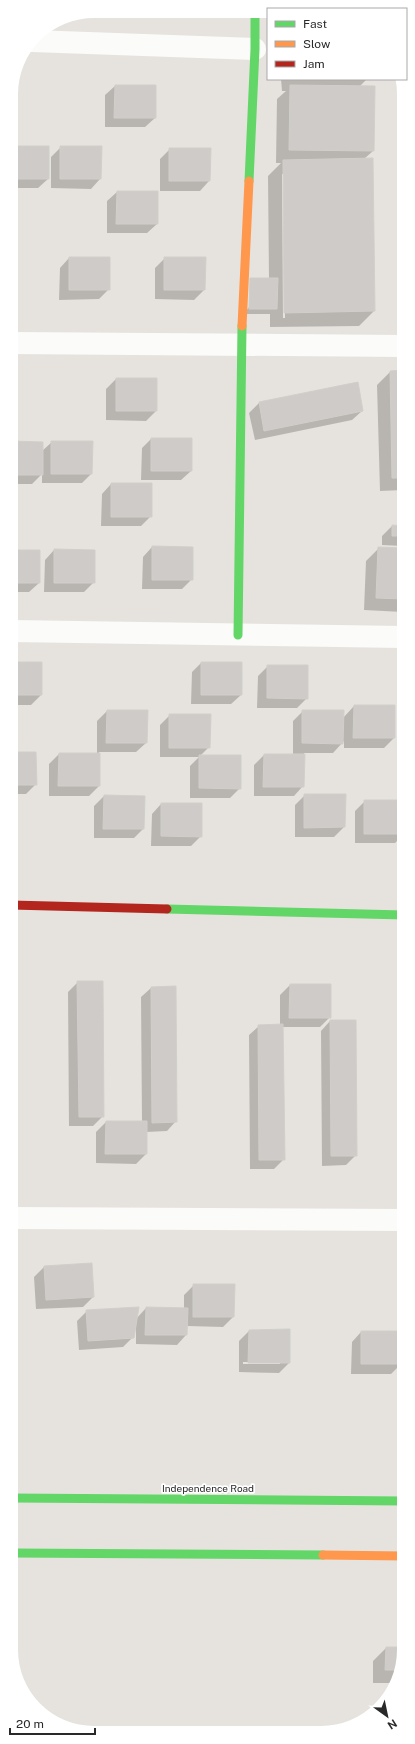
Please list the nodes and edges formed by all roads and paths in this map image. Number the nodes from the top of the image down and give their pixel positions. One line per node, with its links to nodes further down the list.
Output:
1 (255, 18): 3 (street)
2 (39, 41): 3 (street)
3 (255, 49): 5 (street)
4 (18, 343): 5 (street)
5 (241, 345): 6 (street); 8 (street)
6 (397, 346)
7 (18, 631): 8 (street)
8 (238, 635): 9 (street)
9 (397, 637)
10 (18, 905): 11 (street)
11 (397, 915)
12 (18, 1218): 13 (street)
13 (397, 1220)
14 (18, 1498): 15 (street, Independence Road)
15 (397, 1501)
16 (18, 1553): 17 (street)
17 (397, 1556)

